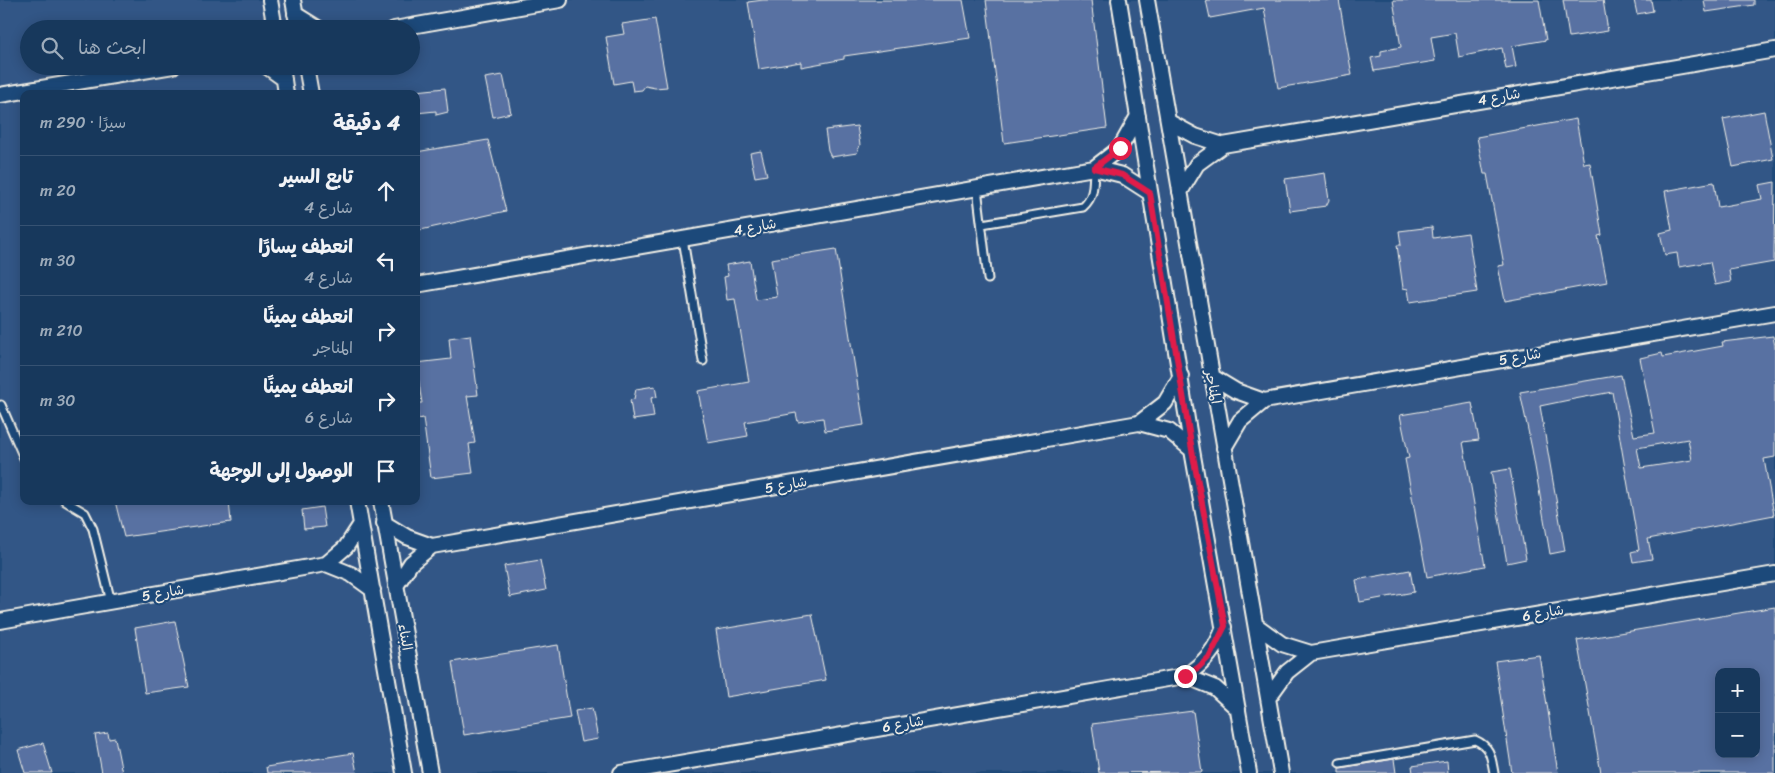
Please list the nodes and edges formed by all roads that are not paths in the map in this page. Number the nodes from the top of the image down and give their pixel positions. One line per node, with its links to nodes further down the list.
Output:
1 (270, 0): 6 (street)
2 (560, 0): 11 (street)
3 (1119, 0): 21 (street, المناجر)
4 (1147, 0): 22 (street, المناجر)
5 (294, 7): 9 (street); 10 (street)
6 (272, 14): 7 (street); 8 (street)
7 (269, 20)
8 (273, 20)
9 (296, 20)
10 (309, 20)
11 (420, 24)
12 (1775, 50): 23 (street, شارع 4)
13 (119, 75): 16 (street)
14 (283, 75): 17 (street)
15 (309, 75): 18 (street)
16 (30, 90)
17 (285, 90)
18 (311, 90)
19 (20, 92): 20 (street)
20 (0, 95)
21 (1138, 116): 24 (street, شارع 4); 27 (street, المناجر)
22 (1168, 122): 23 (street, شارع 4); 26 (street, المناجر)
23 (1223, 145): 26 (street, شارع 4)
24 (1094, 168): 25 (street, شارع 4); 27 (street, شارع 4); 28 (lane)
25 (977, 188): 28 (lane); 29 (street, شارع 4)
26 (1180, 192): 35 (street, المناجر)
27 (1150, 193): 34 (street, المناجر)
28 (982, 224): 30 (lane)
29 (684, 239): 31 (street, شارع 4); 33 (lane)
30 (988, 279)
31 (420, 284)
32 (1775, 313): 36 (street, شارع 5)
33 (703, 361)
34 (1181, 376): 38 (street, شارع 5); 41 (street, المناجر)
35 (1210, 376): 36 (street, شارع 5); 39 (street, المناجر)
36 (1264, 401): 39 (street)
37 (1, 405): 40 (lane)
38 (1139, 423): 41 (street, شارع 5); 47 (street, شارع 5)
39 (1224, 448): 55 (street, المناجر)
40 (20, 449)
41 (1192, 450): 54 (street, المناجر)
42 (72, 505): 52 (lane)
43 (358, 505): 46 (street, البناء)
44 (381, 505): 45 (street, البناء)
45 (384, 523): 47 (street, شارع 5); 50 (street, البناء)
46 (361, 524): 48 (street); 51 (street, البناء)
47 (432, 546): 50 (street, شارع 5)
48 (326, 564): 51 (street); 52 (street, شارع 5)
49 (1775, 574): 56 (street, شارع 6)
50 (396, 586): 62 (street, البناء)
51 (373, 590): 61 (street, البناء)
52 (111, 602): 53 (street, شارع 5)
53 (0, 622)
54 (1225, 626): 57 (street, شارع 6); 59 (street, المناجر)
55 (1257, 626): 56 (street, شارع 6); 58 (street, المناجر)
56 (1312, 653): 58 (street, شارع 6)
57 (1185, 676): 59 (street); 63 (street, شارع 6)
58 (1269, 698): 65 (street, المناجر)
59 (1239, 710): 64 (street, المناجر)
60 (1340, 763): 66 (lane)
61 (404, 773)
62 (430, 773)
63 (621, 773)
64 (1249, 773)
65 (1281, 773)
66 (1494, 773)

